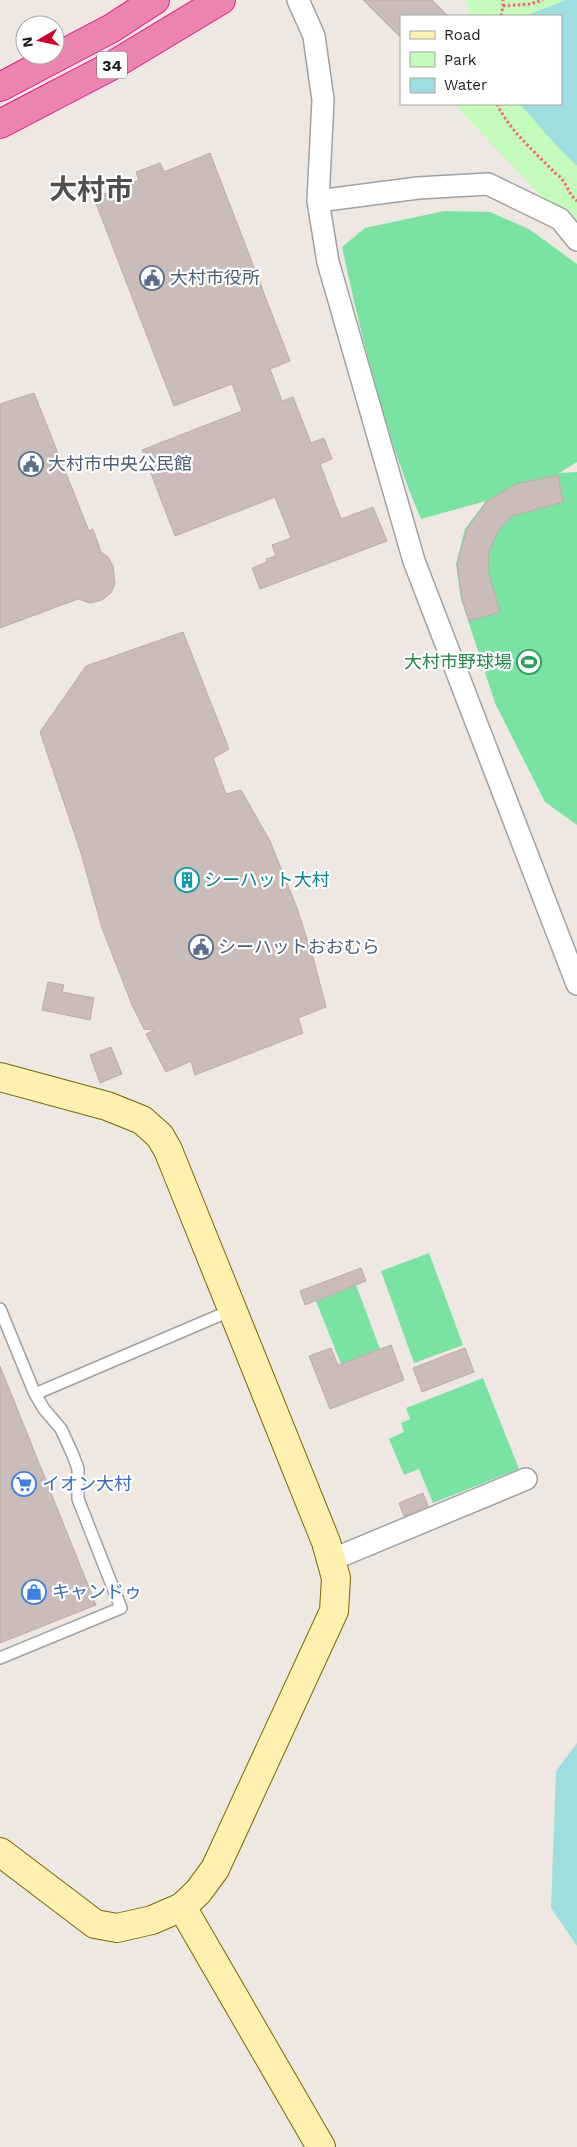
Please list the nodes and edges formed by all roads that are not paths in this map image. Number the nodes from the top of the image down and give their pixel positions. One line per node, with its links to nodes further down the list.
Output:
1 (155, 0): 4 (highway, 34)
2 (221, 0): 5 (highway, 34)
3 (298, 0): 6 (street)
4 (0, 87)
5 (0, 124)
6 (318, 202): 7 (street); 8 (street)
7 (577, 240)
8 (577, 984)
9 (0, 1078): 11 (street)
10 (0, 1309): 12 (lane)
11 (232, 1310): 12 (lane); 14 (street)
12 (35, 1394): 15 (lane)
13 (526, 1479): 14 (street)
14 (331, 1560): 17 (street)
15 (0, 1658)
16 (0, 1852): 17 (street)
17 (182, 1907): 18 (street)
18 (321, 2147)

